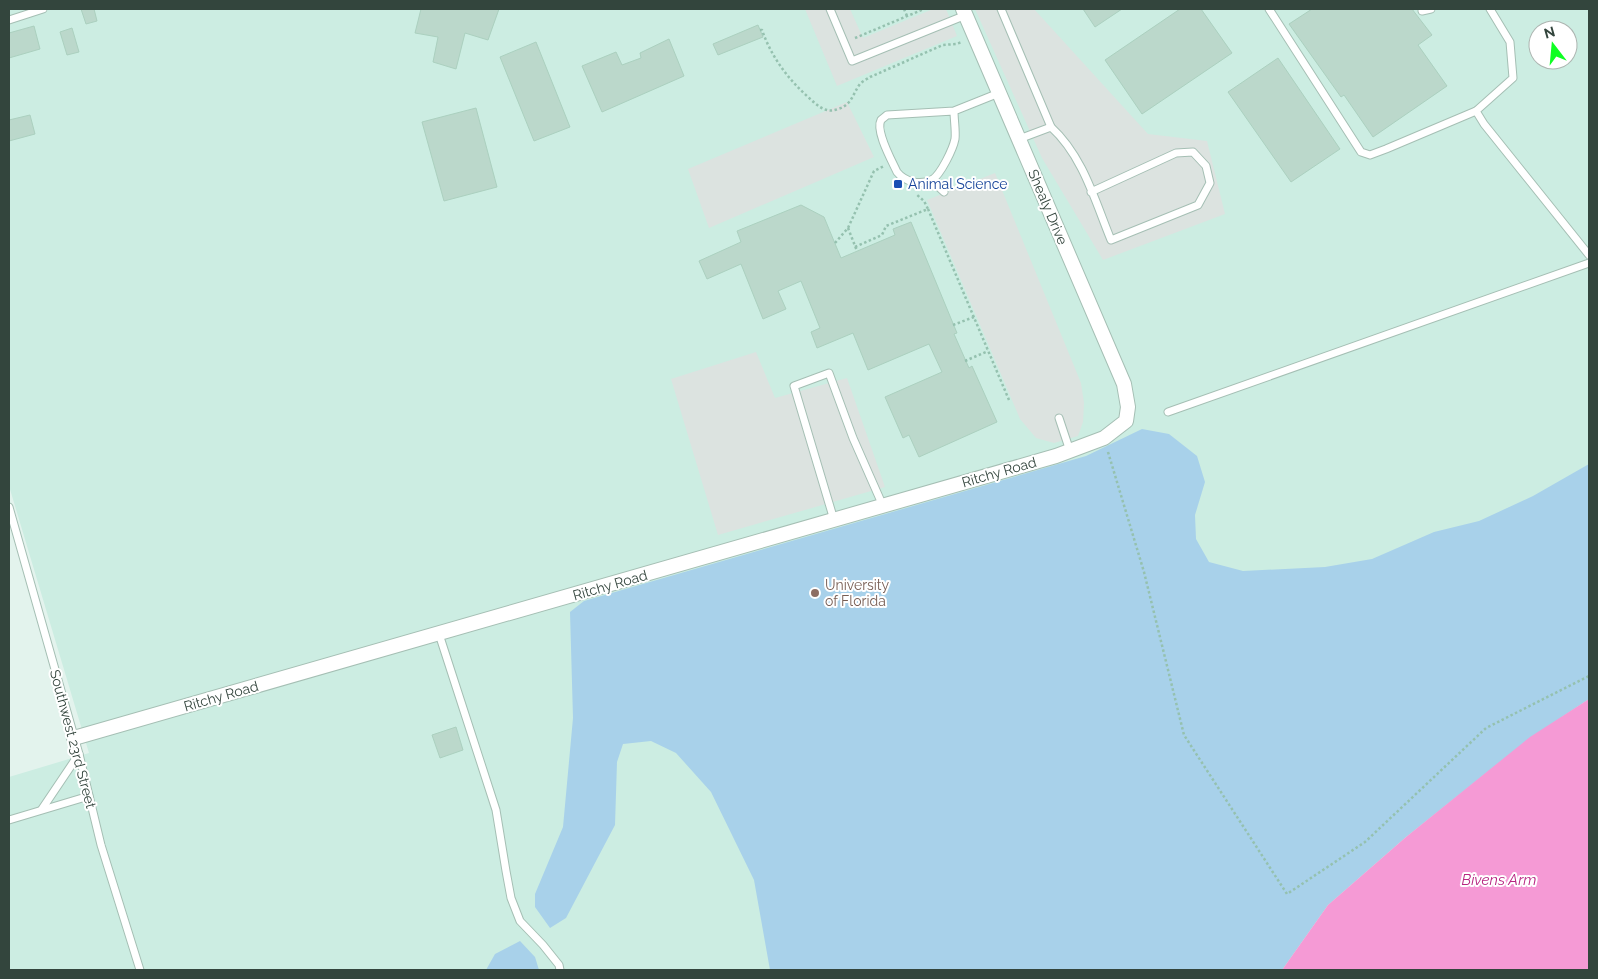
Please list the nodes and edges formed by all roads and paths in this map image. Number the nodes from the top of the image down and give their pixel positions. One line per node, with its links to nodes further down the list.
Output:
1 (43, 9): 12 (lane)
2 (830, 9): 10 (lane)
3 (904, 9): 11 (path)
4 (924, 9): 11 (path)
5 (1001, 9): 17 (lane)
6 (1269, 9): 16 (lane)
7 (1431, 9): 9 (lane)
8 (1490, 9): 16 (lane)
9 (1422, 11)
10 (964, 12): 14 (street, Shealy Drive)
11 (907, 16): 13 (path)
12 (9, 20)
13 (854, 38)
14 (999, 93): 15 (lane); 18 (street, Shealy Drive)
15 (954, 111): 22 (lane); 22 (lane)
16 (1476, 112): 31 (lane)
17 (1052, 127): 18 (lane); 25 (lane)
18 (1019, 139): 38 (street, Shealy Drive)
19 (882, 159): 20 (path)
20 (885, 166): 21 (path); 27 (path)
21 (888, 171)
22 (932, 180): 24 (lane)
23 (912, 191): 26 (path)
24 (944, 192)
25 (1092, 192): 25 (lane)
26 (928, 209): 29 (path); 33 (path)
27 (848, 228): 28 (path); 29 (path)
28 (835, 243)
29 (855, 247): 30 (path)
30 (857, 251)
31 (1589, 255)
32 (1589, 263): 39 (lane)
33 (974, 317): 34 (path); 35 (path)
34 (954, 325)
35 (988, 351): 36 (path); 37 (path)
36 (966, 361)
37 (1009, 400)
38 (1128, 407): 41 (street, Ritchy Road)
39 (1168, 412)
40 (1059, 418): 42 (lane)
41 (1104, 438): 42 (street, Ritchy Road); 47 (path)
42 (1070, 451): 43 (street, Ritchy Road)
43 (883, 506): 45 (street, Ritchy Road); 45 (lane)
44 (9, 507): 48 (lane, Southwest 23rd Street)
45 (834, 520): 46 (street, Ritchy Road)
46 (439, 634): 48 (street, Ritchy Road); 54 (lane)
47 (1589, 676)
48 (74, 738): 49 (lane, Southwest 23rd Street)
49 (79, 754): 50 (lane, Southwest 23rd Street); 51 (lane)
50 (90, 796): 51 (lane); 53 (lane, Southwest 23rd Street)
51 (42, 809): 52 (lane)
52 (9, 820)
53 (140, 970)
54 (560, 970)

